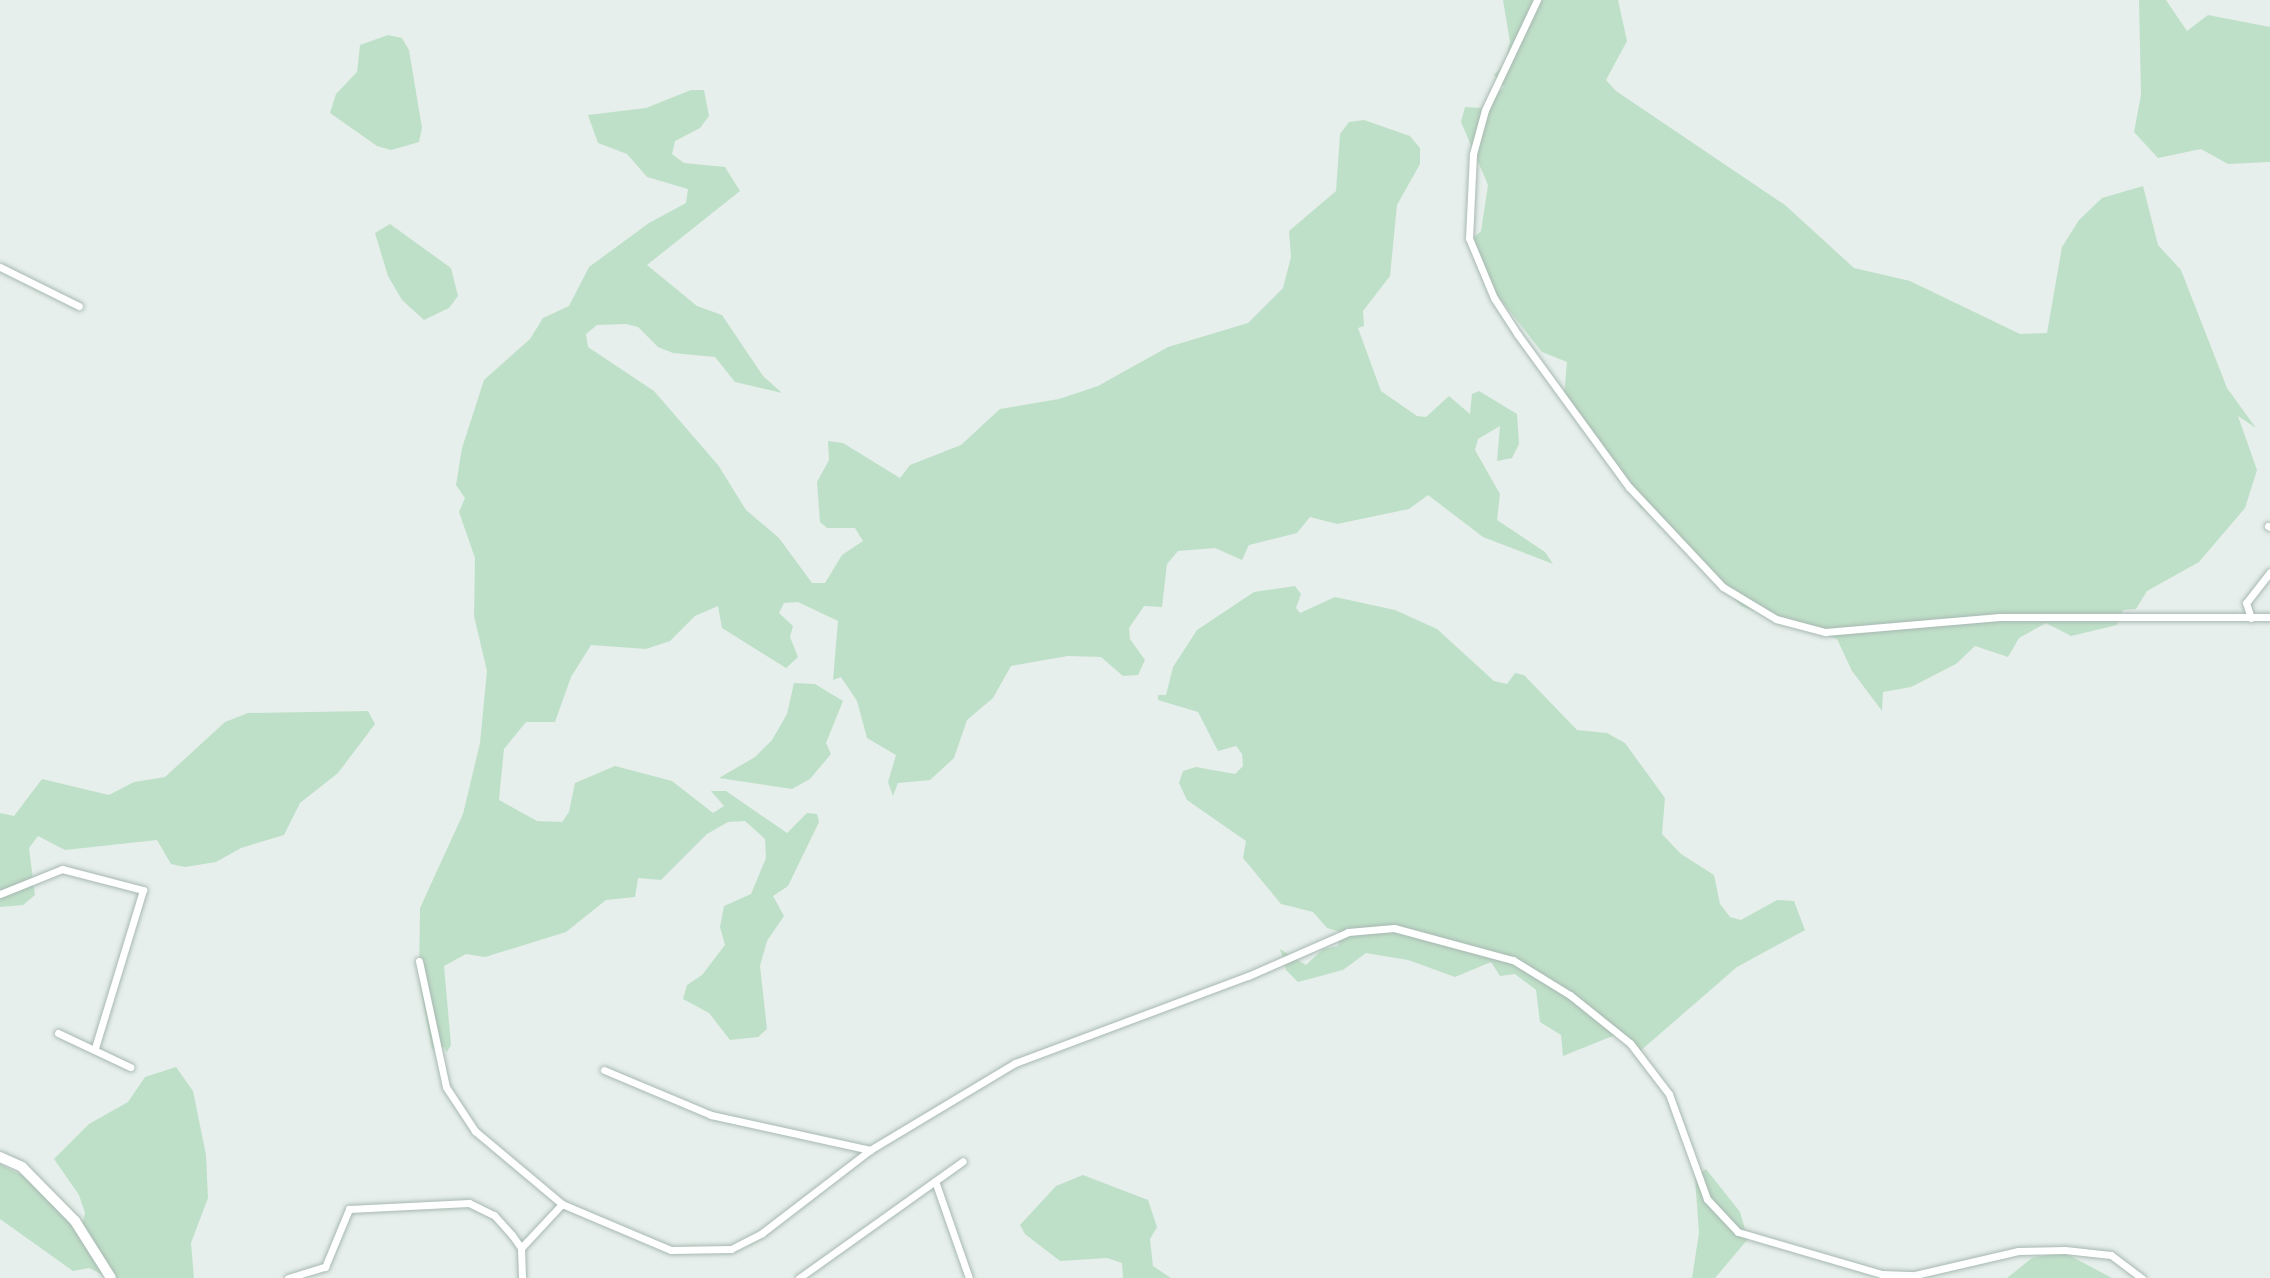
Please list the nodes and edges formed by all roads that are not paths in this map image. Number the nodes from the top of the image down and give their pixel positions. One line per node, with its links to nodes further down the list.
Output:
1 (1537, 0): 6 (street)
2 (0, 267): 3 (street)
3 (79, 306)
4 (2270, 572): 6 (street)
5 (2270, 617): 6 (street)
6 (2251, 618)
7 (0, 894): 10 (street)
8 (419, 961): 17 (street)
9 (58, 1033): 10 (street)
10 (95, 1048): 11 (street)
11 (130, 1067)
12 (604, 1070): 13 (street)
13 (870, 1150): 17 (street); 24 (street)
14 (0, 1157): 19 (main road)
15 (963, 1161): 16 (street)
16 (935, 1181): 22 (street); 23 (street)
17 (562, 1204): 18 (street)
18 (521, 1248): 20 (street); 21 (street)
19 (111, 1278)
20 (288, 1278)
21 (522, 1278)
22 (799, 1278)
23 (969, 1278)
24 (2142, 1278)

